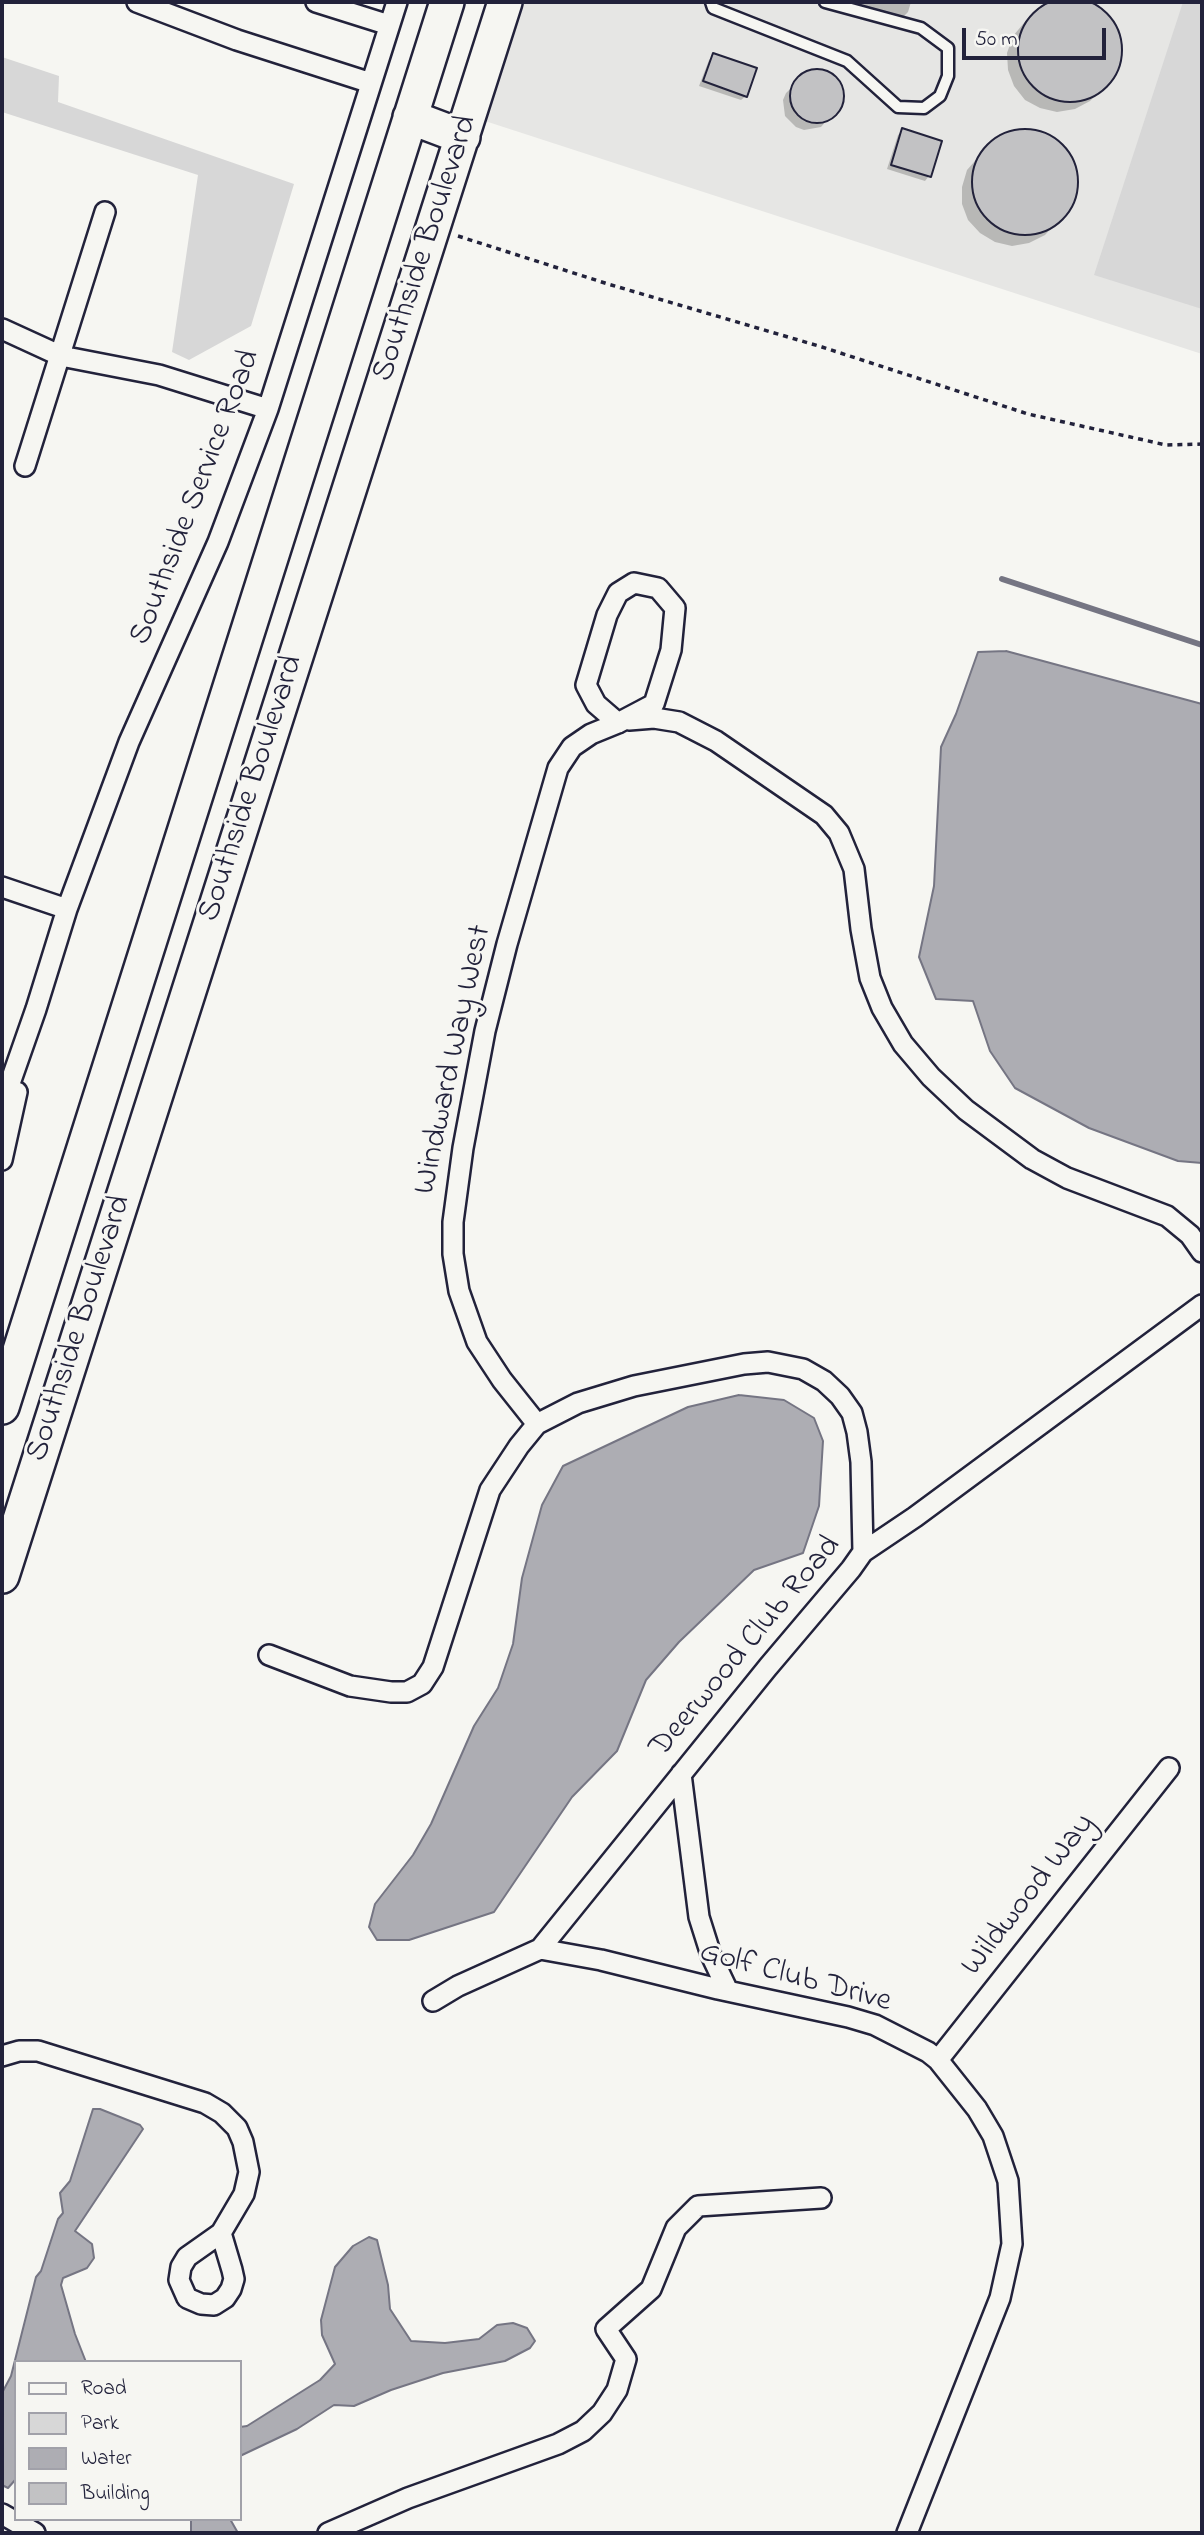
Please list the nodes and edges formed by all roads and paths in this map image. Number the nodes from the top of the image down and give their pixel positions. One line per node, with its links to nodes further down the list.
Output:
1 (137, 2): 9 (street)
2 (316, 2): 8 (street)
3 (397, 2): 8 (street, Southside Service Road)
4 (447, 2): 10 (highway, Southside Boulevard)
5 (505, 2): 11 (highway, Southside Boulevard)
6 (711, 2): 7 (lane)
7 (825, 2)
8 (389, 25): 9 (street, Southside Service Road)
9 (371, 83): 16 (street, Southside Service Road)
10 (410, 117): 11 (highway); 27 (highway, Southside Boulevard)
11 (463, 137): 13 (highway, Southside Boulevard)
12 (105, 212): 15 (street)
13 (433, 228): 17 (path); 30 (highway, Southside Boulevard)
14 (2, 329): 15 (street)
15 (61, 356): 16 (street); 18 (street)
16 (268, 409): 21 (street, Southside Service Road)
17 (1202, 444)
18 (25, 466)
19 (618, 723): 19 (street); 25 (street); 28 (street, Windward Way West)
20 (2, 887): 21 (street)
21 (67, 909): 22 (street, Southside Service Road)
22 (36, 1009): 23 (street, Southside Service Road); 24 (street, Southside Service Road)
23 (2, 1106)
24 (2, 1160)
25 (1202, 1252)
26 (1202, 1305): 29 (street, Deerwood Club Road)
27 (2, 1407)
28 (537, 1424): 29 (street); 31 (street)
29 (863, 1552): 33 (street, Deerwood Club Road)
30 (2, 1576)
31 (270, 1655)
32 (1169, 1768): 38 (street, Wildwood Way)
33 (681, 1774): 34 (street, Deerwood Club Road); 35 (street)
34 (540, 1949): 35 (street, Golf Club Drive); 36 (street, Deerwood Club Road)
35 (728, 1991): 38 (street, Golf Club Drive)
36 (433, 2001)
37 (2, 2056): 40 (street)
38 (939, 2060): 44 (street, Golf Club Drive)
39 (821, 2198): 43 (street)
40 (221, 2233)
41 (14, 2521): 42 (street)
42 (35, 2533)
43 (328, 2533)
44 (907, 2533)

